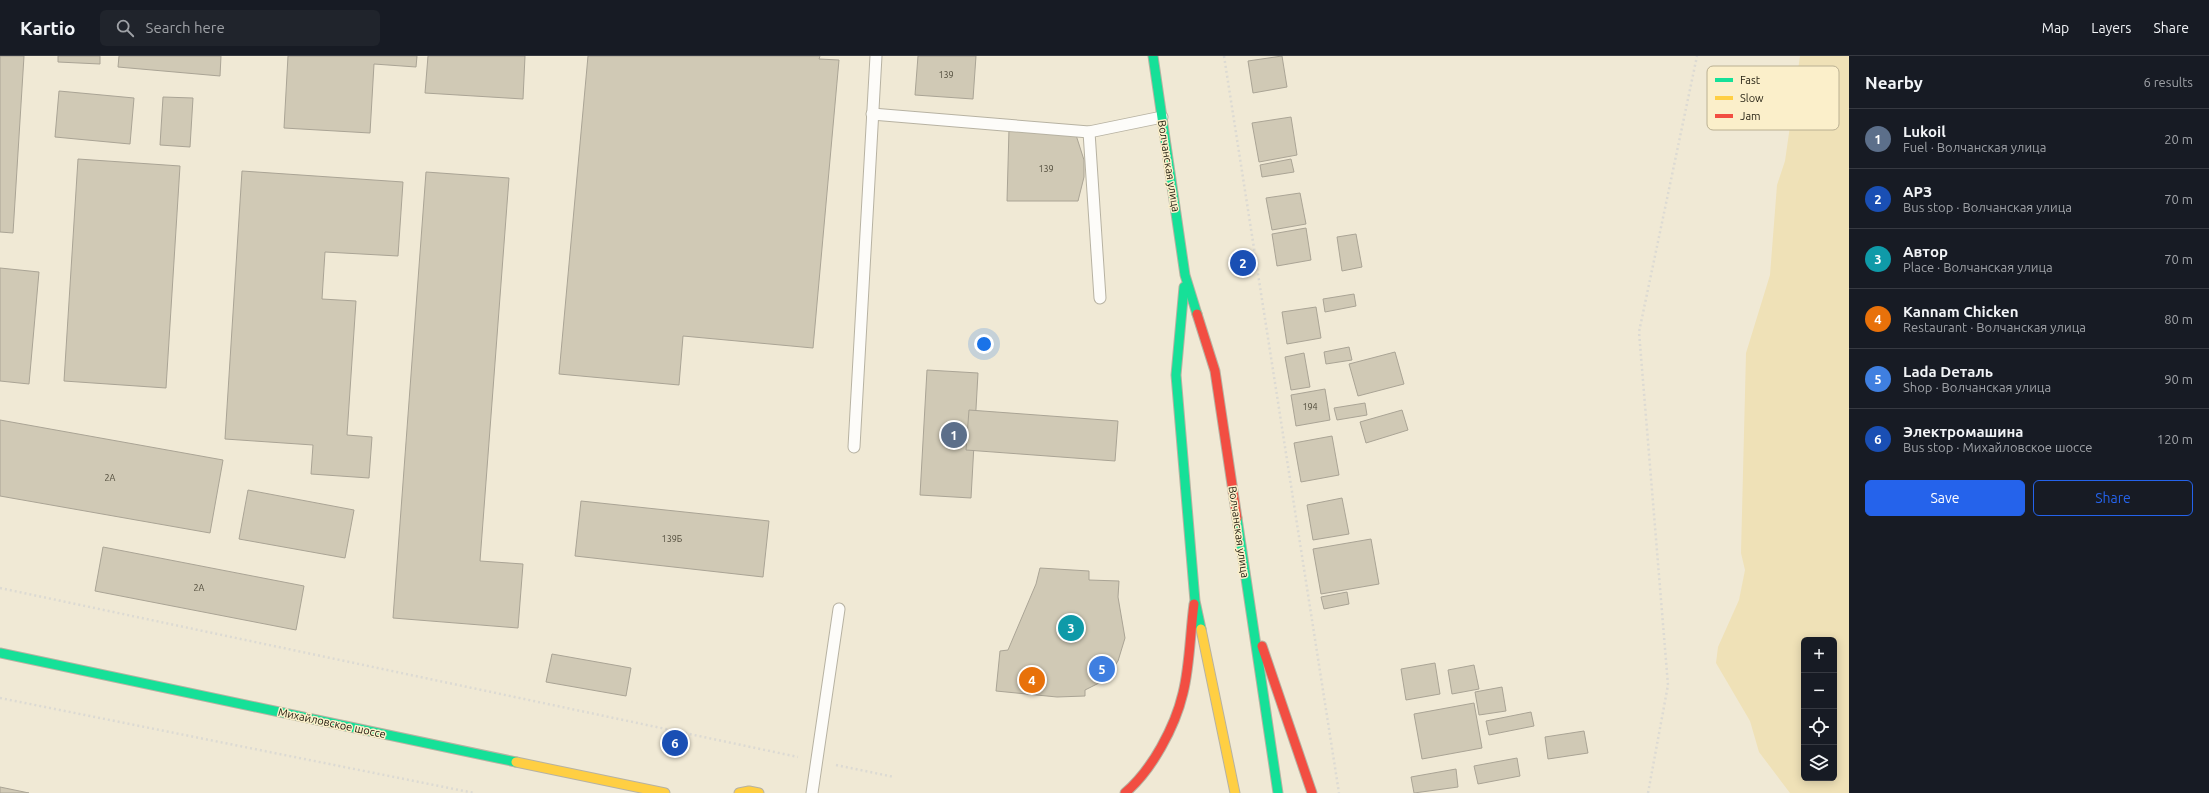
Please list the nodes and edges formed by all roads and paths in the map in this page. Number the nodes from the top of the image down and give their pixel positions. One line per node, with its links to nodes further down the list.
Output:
1 (876, 56): 5 (lane)
2 (1153, 56): 6 (main road, Волчанская улица)
3 (1224, 56): 28 (path)
4 (1697, 56): 29 (path)
5 (872, 114): 7 (lane); 10 (lane)
6 (1162, 117): 7 (lane); 8 (main road, Волчанская улица)
7 (1089, 132): 9 (lane)
8 (1185, 275): 12 (main road, Волчанская улица); 14 (main road, Волчанская улица)
9 (1100, 298)
10 (854, 447)
11 (0, 588): 17 (path)
12 (1195, 601): 24 (main road); 25 (main road, Волчанская улица)
13 (840, 609): 17 (lane)
14 (1251, 613): 26 (main road, Волчанская улица); 27 (main road)
15 (0, 653): 20 (main road, Михайловское шоссе)
16 (0, 698): 19 (path)
17 (817, 761): 18 (path); 23 (lane)
18 (894, 777)
19 (474, 793)
20 (665, 793)
21 (739, 793): 22 (main road)
22 (760, 793)
23 (812, 793)
24 (1125, 793)
25 (1236, 793)
26 (1278, 793)
27 (1312, 793)
28 (1340, 793)
29 (1648, 793)

